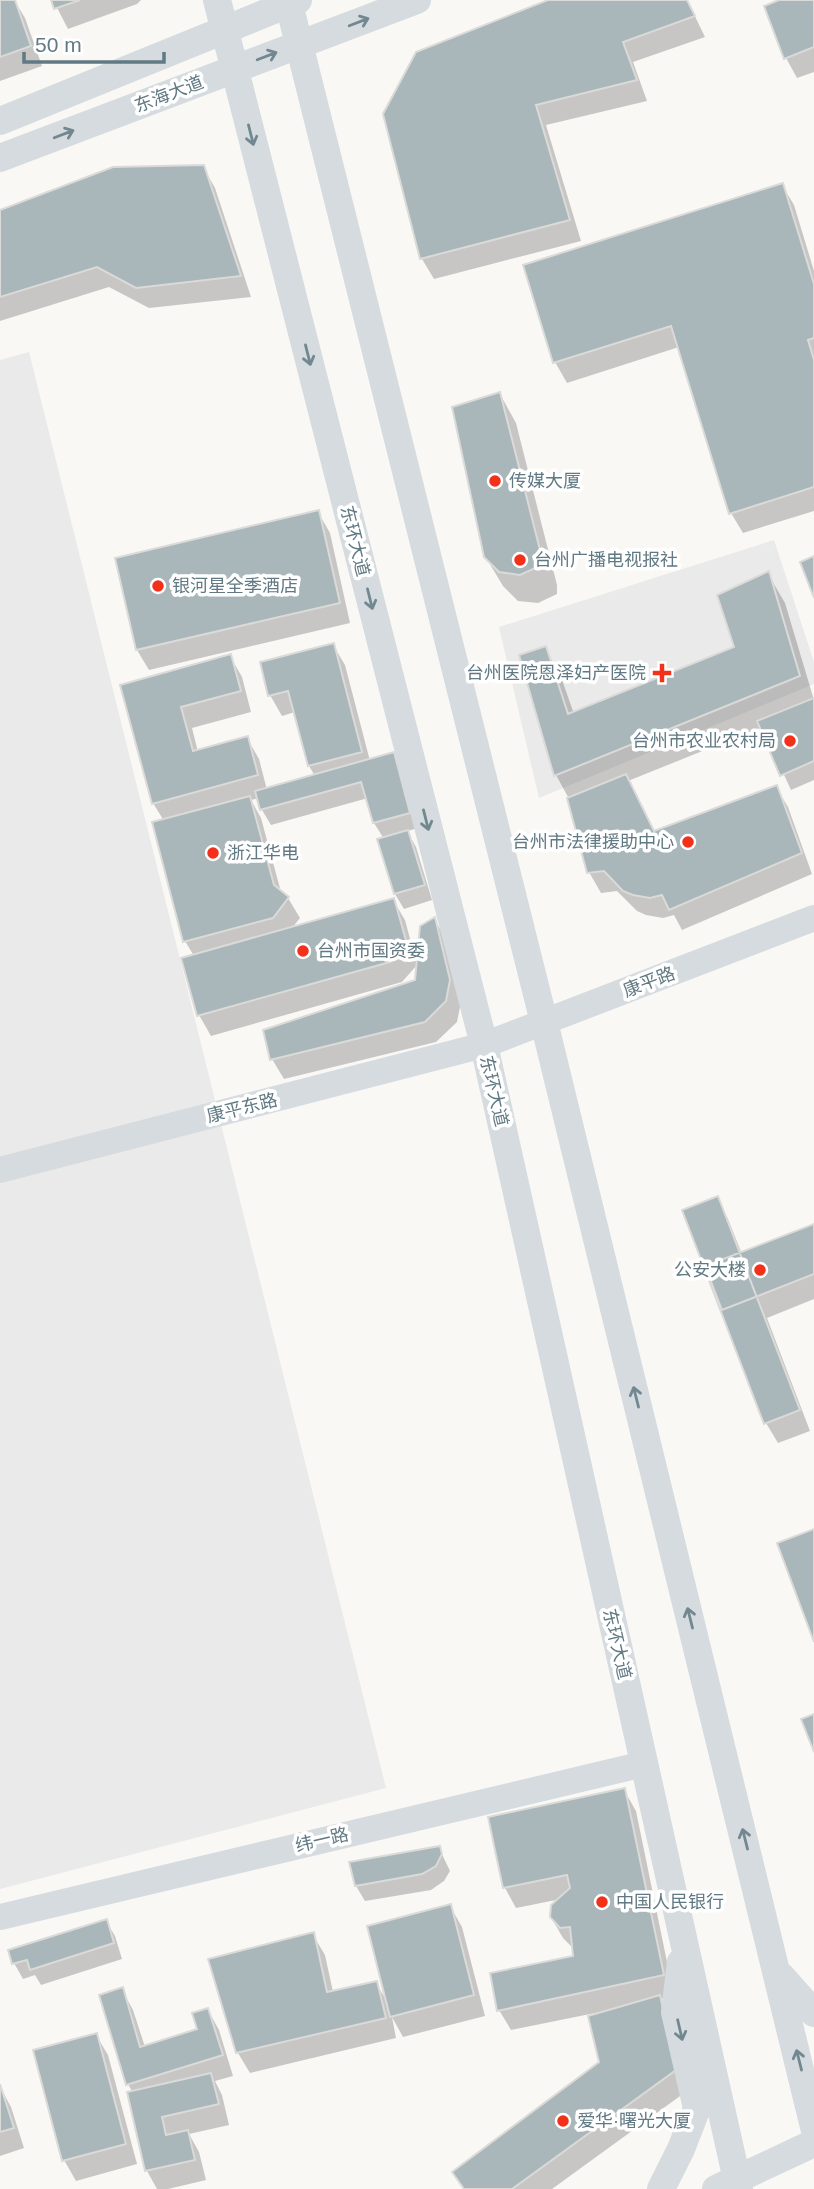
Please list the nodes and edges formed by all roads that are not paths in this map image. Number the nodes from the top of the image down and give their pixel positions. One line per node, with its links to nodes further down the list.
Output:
1 (217, 0): 4 (main road, 东环大道)
2 (417, 0): 5 (main road, 东海大道, one-way to 2)
3 (292, 1): 4 (main road); 5 (main road)
4 (225, 30): 6 (main road, 东环大道); 7 (main road)
5 (300, 44): 6 (main road, 东海大道, one-way to 5); 10 (main road)
6 (234, 69): 8 (main road, 东海大道, one-way to 6); 11 (main road, 东环大道, one-way to 11)
7 (0, 121)
8 (0, 158)
9 (814, 918): 10 (street, 康平路)
10 (544, 1022): 11 (street, 康平路); 16 (main road, one-way to 10)
11 (484, 1045): 12 (street, 康平东路); 13 (main road, 东环大道)
12 (0, 1170)
13 (644, 1764): 14 (street, 纬一路); 15 (main road, 东环大道)
14 (0, 1917)
15 (683, 1938): 20 (main road, 东环大道); 21 (main road, one-way to 21)
16 (777, 1970): 17 (main road); 18 (main road, one-way to 16)
17 (814, 2013)
18 (814, 2127)
19 (814, 2143): 20 (main road)
20 (731, 2185)
21 (661, 2189)

